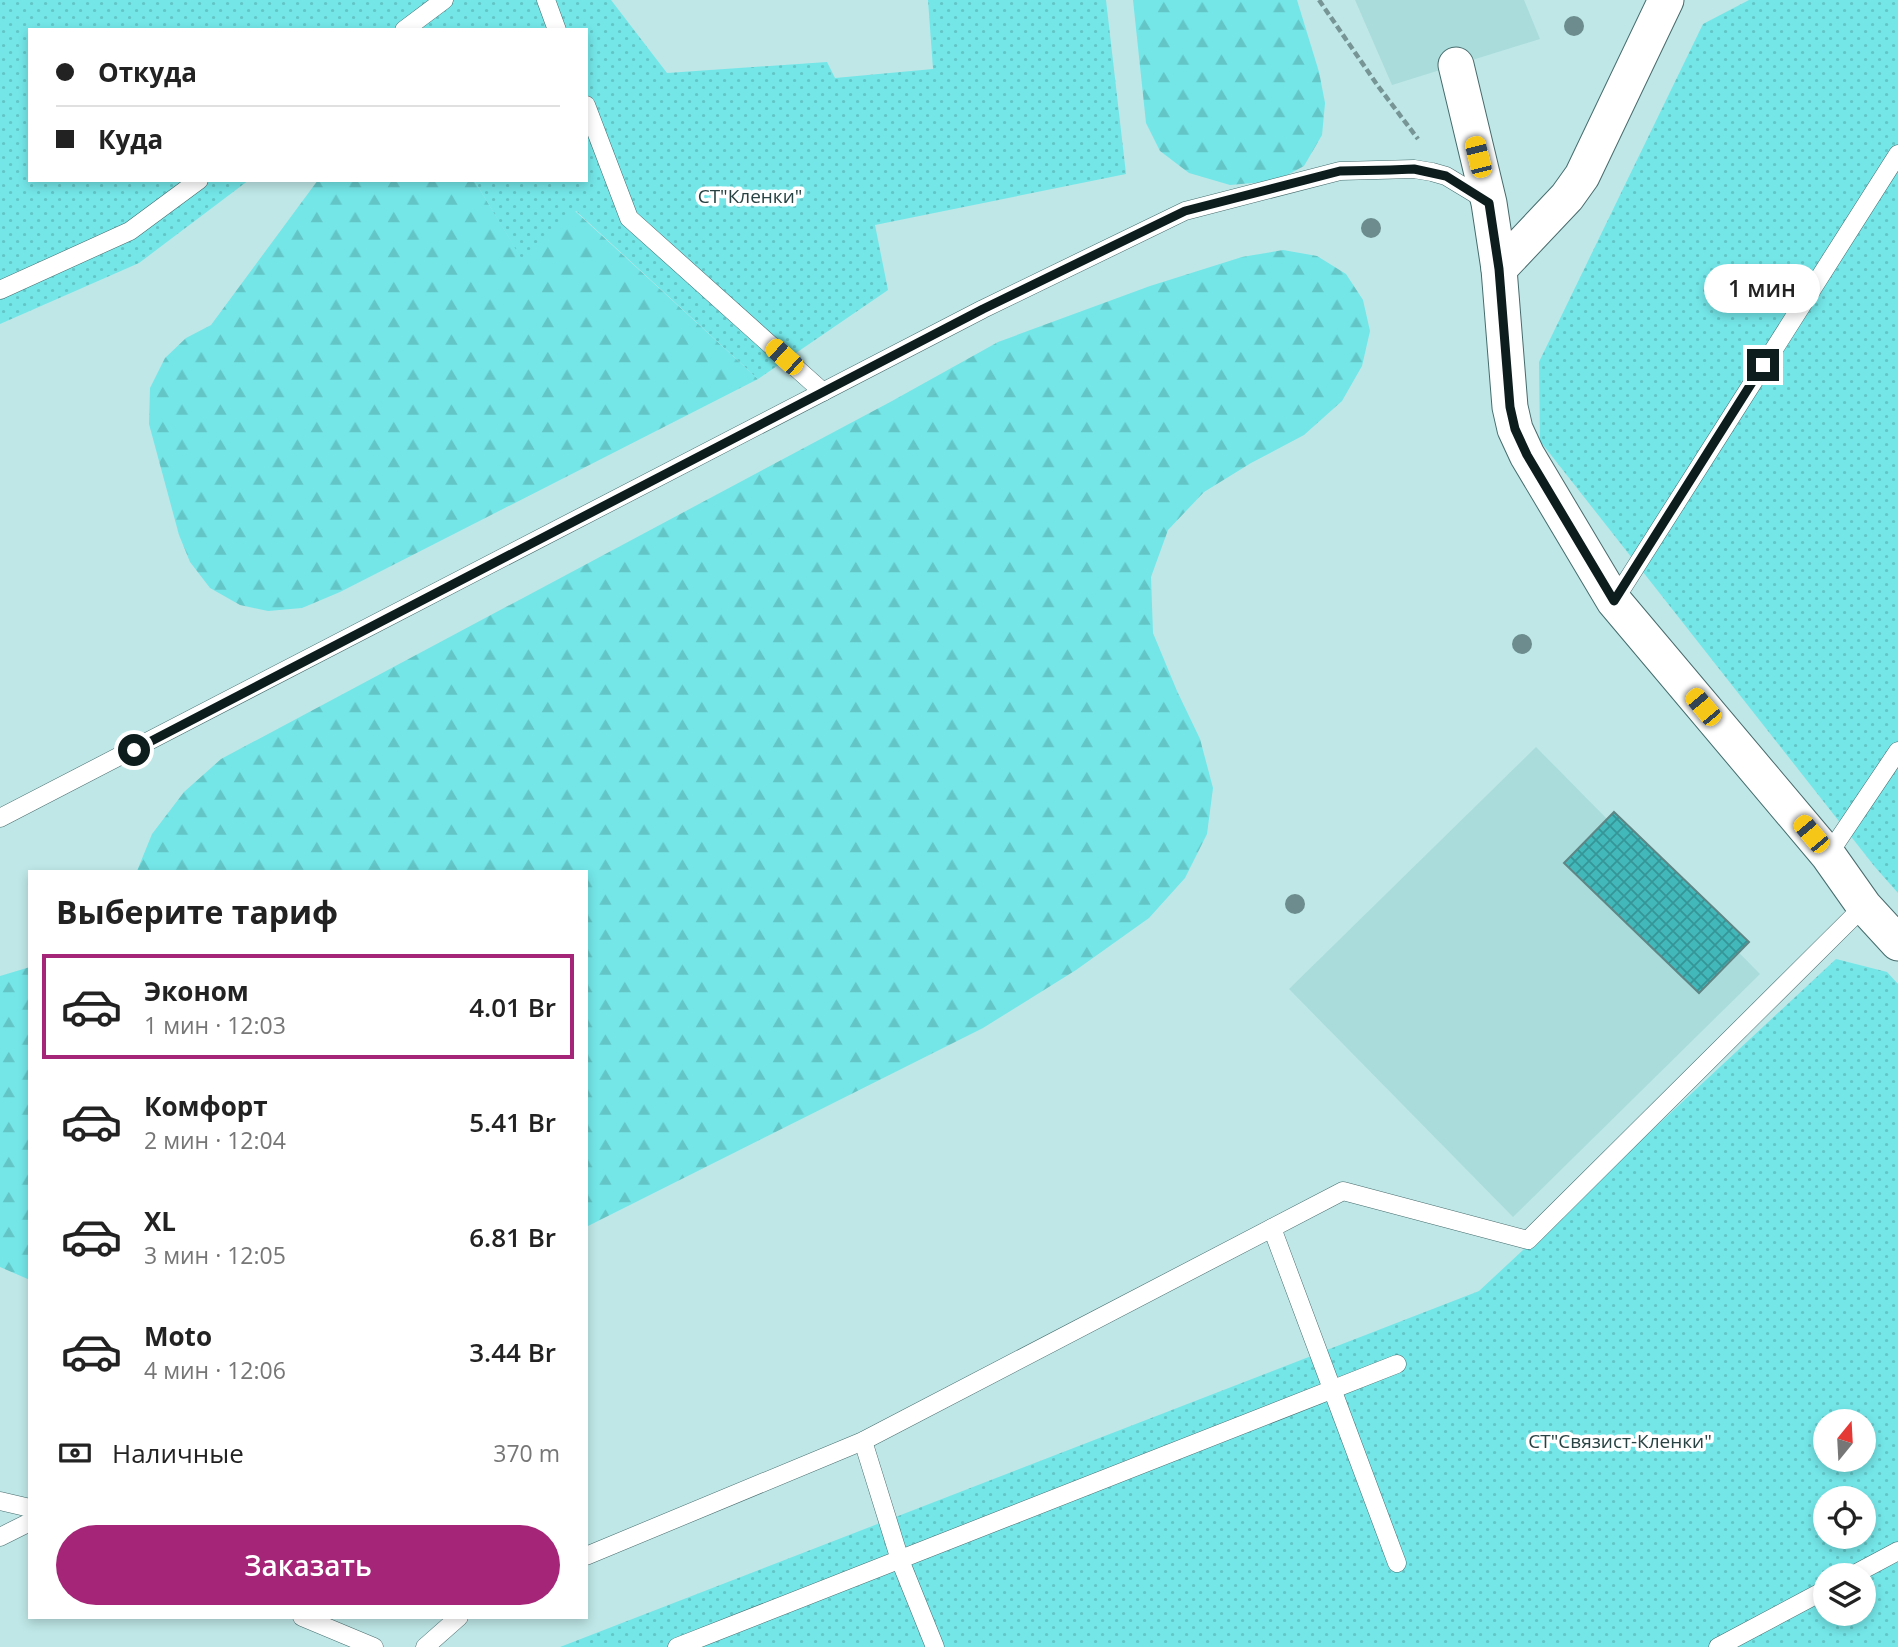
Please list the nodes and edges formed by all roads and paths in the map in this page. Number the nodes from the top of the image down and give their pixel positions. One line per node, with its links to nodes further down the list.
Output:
1 (444, 0): 5 (lane)
2 (546, 0): 6 (lane)
3 (1319, 0): 10 (path)
4 (1666, 0): 13 (street)
5 (407, 28)
6 (556, 28)
7 (1456, 65): 12 (street)
8 (588, 110): 15 (lane)
9 (1898, 153): 16 (lane)
10 (1446, 176): 12 (lane); 15 (lane)
11 (196, 182): 14 (lane)
12 (1489, 203): 13 (street)
13 (1499, 269): 16 (street)
14 (0, 290)
15 (823, 392): 18 (lane)
16 (1614, 601): 19 (street)
17 (1898, 751): 19 (lane)
18 (0, 818)
19 (1828, 855): 20 (street)
20 (1864, 906): 21 (street); 22 (lane)
21 (1898, 943)
22 (1272, 1228): 24 (lane); 25 (lane)
23 (1397, 1364): 24 (lane)
24 (1332, 1390): 32 (lane); 33 (lane)
25 (863, 1441): 31 (lane); 32 (lane)
26 (0, 1501): 27 (lane)
27 (28, 1508)
28 (28, 1523): 29 (lane)
29 (0, 1537)
30 (1898, 1551): 34 (lane)
31 (588, 1555)
32 (900, 1560): 40 (lane); 41 (lane)
33 (1397, 1563)
34 (1876, 1563)
35 (1813, 1596): 42 (lane)
36 (307, 1619): 38 (lane)
37 (457, 1619): 39 (lane)
38 (374, 1647)
39 (425, 1647)
40 (677, 1647)
41 (935, 1647)
42 (1718, 1647)

